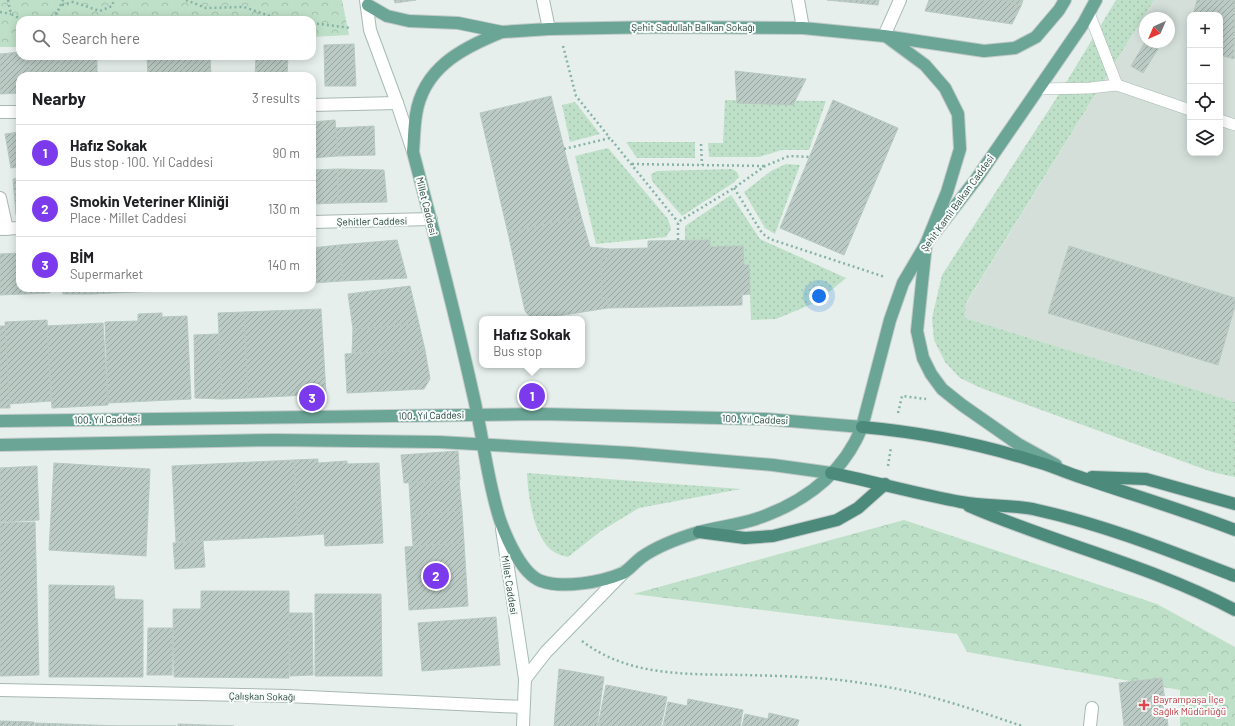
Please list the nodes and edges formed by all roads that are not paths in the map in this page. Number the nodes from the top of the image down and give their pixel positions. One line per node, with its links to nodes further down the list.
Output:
1 (543, 0): 8 (street)
2 (798, 0): 9 (street)
3 (900, 0): 11 (street)
4 (1065, 0): 11 (main road)
5 (1096, 0): 7 (main road, Şehit Kamil Balkan Caddesi)
6 (367, 3): 10 (main road, Şehit Sadullah Balkan Sokağı); 14 (street, Millet Caddesi)
7 (1089, 13): 12 (lane); 13 (main road, Şehit Kamil Balkan Caddesi)
8 (554, 28): 9 (main road, Şehit Sadullah Balkan Sokağı); 10 (main road, Şehit Sadullah Balkan Sokağı)
9 (803, 28): 11 (main road, Şehit Sadullah Balkan Sokağı)
10 (502, 32): 21 (main road, Şehit Sadullah Balkan Sokağı)
11 (884, 36): 27 (main road)
12 (1117, 85): 13 (lane); 16 (lane)
13 (1038, 89): 27 (main road, Şehit Kamil Balkan Caddesi)
14 (397, 103): 15 (street); 21 (street, Millet Caddesi)
15 (316, 105)
16 (1187, 109)
17 (0, 112): 18 (street)
18 (16, 112)
19 (1223, 121): 20 (lane)
20 (1235, 125)
21 (413, 152): 23 (main road, Millet Caddesi)
22 (0, 198): 26 (street)
23 (431, 219): 24 (street, Şehitler Caddesi); 28 (main road, Millet Caddesi)
24 (316, 222)
25 (16, 228): 26 (street)
26 (3, 229)
27 (926, 244): 30 (main road, Şehit Kamil Balkan Caddesi); 34 (main road)
28 (478, 415): 29 (main road, 100. Yıl Caddesi); 30 (main road, 100. Yıl Caddesi); 32 (main road, Millet Caddesi)
29 (0, 421)
30 (862, 427): 33 (main road, Şehit Kamil Balkan Caddesi); 34 (highway)
31 (0, 445): 32 (main road)
32 (482, 445): 33 (main road); 38 (main road, Millet Caddesi)
33 (831, 473): 35 (highway); 40 (main road, Şehit Kamil Balkan Caddesi)
34 (1080, 478): 37 (highway); 39 (highway)
35 (885, 484): 36 (highway); 40 (highway)
36 (963, 503): 42 (highway); 43 (highway)
37 (1235, 504)
38 (500, 520): 41 (main road); 44 (street, Millet Caddesi)
39 (1235, 530)
40 (699, 532): 41 (main road, Şehit Kamil Balkan Caddesi)
41 (624, 572): 44 (street)
42 (1235, 576)
43 (1235, 610)
44 (525, 679): 46 (street, Millet Caddesi)
45 (0, 690): 46 (street, Çalışkan Sokağı)
46 (523, 707): 48 (street, Millet Caddesi)
47 (1092, 708): 49 (street)
48 (524, 726)
49 (1090, 726)

